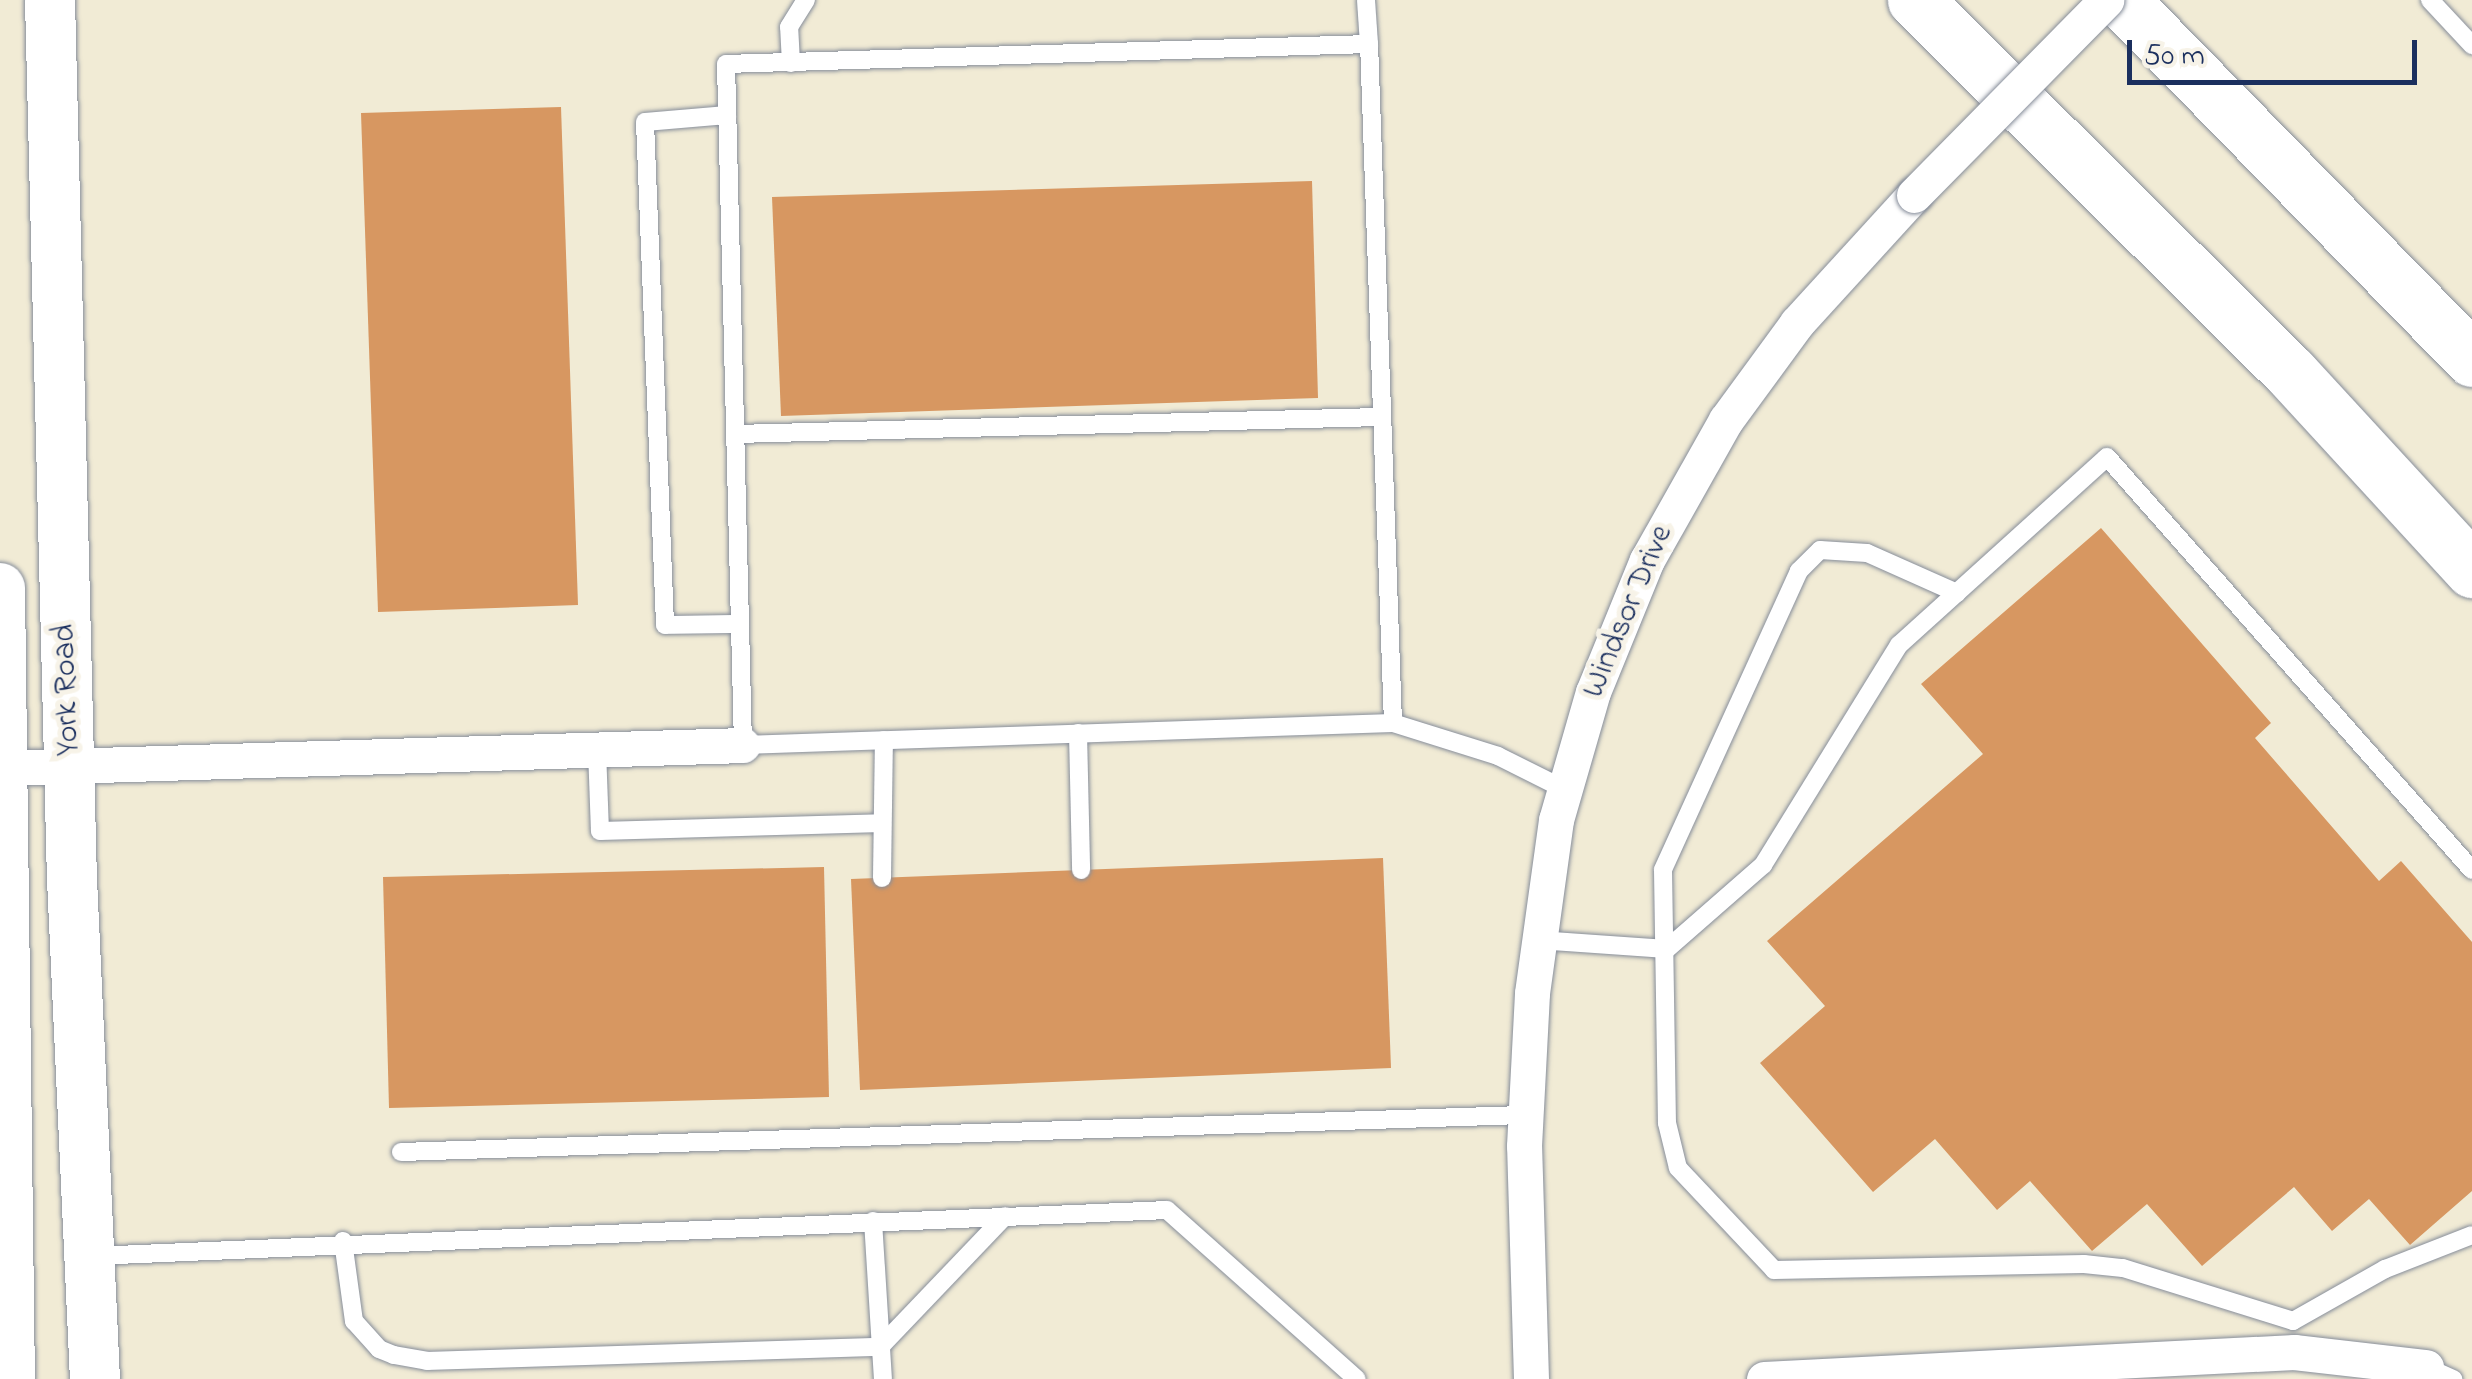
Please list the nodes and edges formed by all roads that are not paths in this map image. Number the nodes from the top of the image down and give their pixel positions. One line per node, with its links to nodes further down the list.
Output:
1 (50, 0): 24 (main road, York Road)
2 (806, 0): 10 (lane)
3 (1366, 0): 8 (lane)
4 (1916, 0): 15 (highway)
5 (2106, 0): 26 (street, Windsor Drive, bridge)
6 (2121, 0): 12 (highway)
7 (2430, 0): 9 (lane)
8 (1368, 44): 10 (lane); 13 (lane)
9 (2472, 45)
10 (792, 62): 11 (lane)
11 (727, 115): 14 (lane); 18 (lane)
12 (2472, 359)
13 (1382, 417): 14 (lane); 19 (lane)
14 (735, 434): 18 (lane)
15 (2472, 570)
16 (0, 588): 25 (main road, York Road)
17 (1957, 593): 29 (lane); 32 (lane); 32 (lane)
18 (740, 624): 22 (lane)
19 (1392, 723): 20 (lane); 26 (lane)
20 (1078, 733): 21 (lane); 28 (lane)
21 (884, 740): 22 (lane); 27 (lane)
22 (742, 744): 23 (street)
23 (597, 750): 24 (street); 27 (lane)
24 (70, 766): 25 (street); 39 (main road, York Road)
25 (1, 768): 44 (main road, York Road)
26 (1564, 789): 31 (street, Windsor Drive)
27 (882, 823): 30 (lane)
28 (1081, 870)
29 (2472, 870)
30 (882, 878)
31 (1538, 940): 32 (lane); 33 (street, Windsor Drive)
32 (1667, 949): 40 (lane)
33 (1526, 1116): 34 (lane); 48 (street, Windsor Drive)
34 (402, 1152)
35 (1005, 1216): 36 (lane); 41 (lane); 47 (lane)
36 (873, 1221): 38 (lane); 41 (lane)
37 (2472, 1235): 40 (lane)
38 (344, 1241): 39 (lane); 41 (lane)
39 (90, 1256): 45 (main road, York Road)
40 (2294, 1336): 42 (street); 43 (street)
41 (880, 1347): 46 (lane)
42 (2198, 1368): 49 (street)
43 (2439, 1373)
44 (10, 1379)
45 (95, 1379)
46 (882, 1379)
47 (1358, 1379)
48 (1531, 1379)
49 (1764, 1379)

